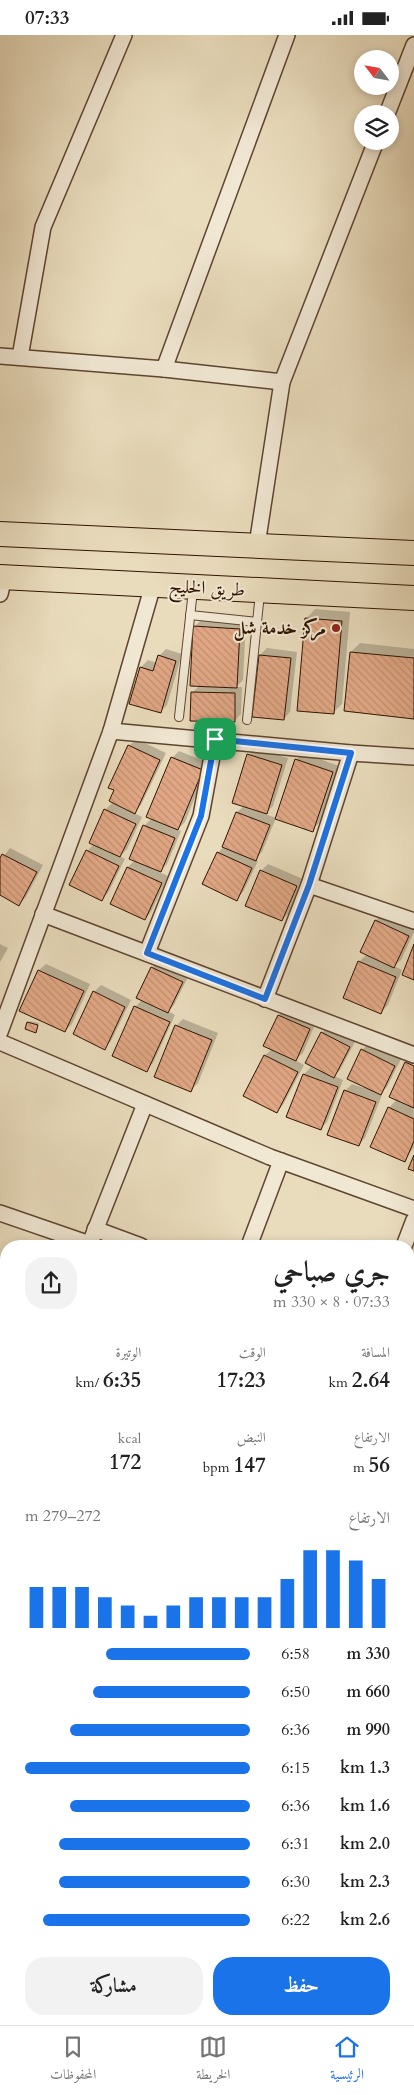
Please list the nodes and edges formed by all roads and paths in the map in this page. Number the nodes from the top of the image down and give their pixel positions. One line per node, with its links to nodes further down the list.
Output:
1 (124, 35): 7 (street)
2 (287, 35): 8 (street)
3 (414, 45): 4 (street)
4 (391, 105)
5 (373, 150): 9 (street)
6 (0, 356): 7 (street)
7 (20, 357): 8 (street)
8 (164, 369): 9 (street)
9 (282, 383): 11 (street)
10 (0, 534): 11 (main road)
11 (257, 545): 12 (main road)
12 (414, 553)
13 (1, 583): 14 (main road, طريق الخليج)
14 (153, 585): 15 (main road, طريق الخليج); 22 (street)
15 (193, 587): 16 (main road, طريق الخليج); 18 (lane)
16 (260, 591): 17 (main road, طريق الخليج); 19 (lane)
17 (414, 599)
18 (190, 615): 19 (lane); 20 (lane)
19 (257, 621): 21 (lane)
20 (179, 717)
21 (247, 720)
22 (111, 731): 23 (street); 27 (street)
23 (215, 739): 24 (street); 29 (street)
24 (351, 753): 25 (street); 26 (street)
25 (414, 757)
26 (309, 885): 28 (street); 30 (street)
27 (43, 914): 29 (street); 31 (street)
28 (414, 921)
29 (147, 953): 30 (street)
30 (265, 999): 33 (street)
31 (0, 1032)
32 (0, 1042): 34 (street)
33 (414, 1055)
34 (145, 1104): 35 (street); 39 (street)
35 (281, 1161): 36 (street); 43 (street)
36 (414, 1209)
37 (0, 1213): 40 (street)
38 (414, 1220): 44 (street)
39 (96, 1229): 41 (street); 42 (street)
40 (75, 1240)
41 (91, 1240)
42 (125, 1240)
43 (251, 1240)
44 (406, 1240)

